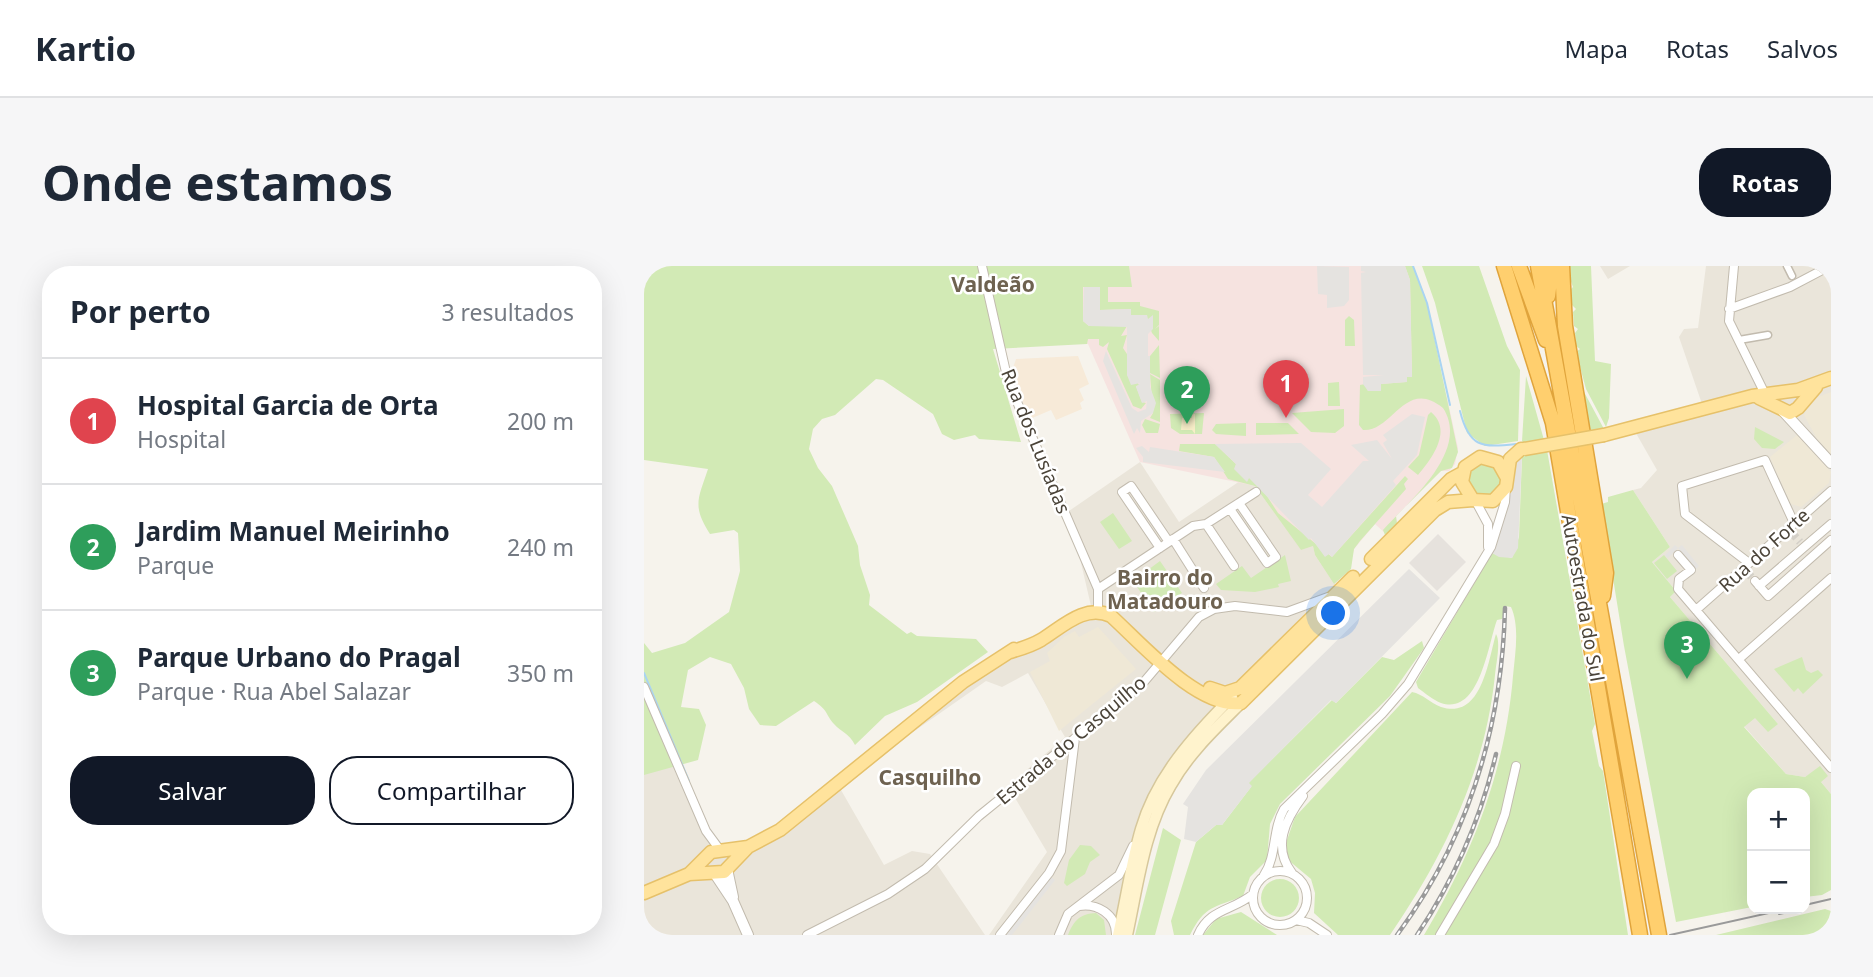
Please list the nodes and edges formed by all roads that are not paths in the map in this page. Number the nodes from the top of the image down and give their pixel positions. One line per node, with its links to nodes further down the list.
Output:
1 (982, 266): 45 (street, Rua dos Lusíadas)
2 (1504, 266): 84 (highway, Autoestrada do Sul)
3 (1519, 266): 15 (highway)
4 (1538, 266): 11 (highway, Autoestrada do Sul)
5 (1552, 266): 11 (highway)
6 (1562, 266): 46 (highway)
7 (1734, 266): 12 (street)
8 (1787, 266): 10 (street)
9 (1830, 266): 12 (street)
10 (1792, 276)
11 (1547, 308): 15 (highway, Autoestrada do Sul)
12 (1729, 309): 14 (street)
13 (1768, 335): 14 (street)
14 (1739, 341): 17 (street)
15 (1559, 370): 46 (highway, Autoestrada do Sul)
16 (1825, 381): 19 (main road); 20 (main road)
17 (1765, 394): 18 (main road); 19 (main road)
18 (1745, 398): 19 (main road); 22 (main road, bridge)
19 (1784, 400): 20 (main road); 20 (main road); 21 (street)
20 (1799, 406): 21 (street)
21 (1809, 439): 24 (street)
22 (1522, 449): 23 (main road); 26 (main road)
23 (1490, 458): 25 (main road); 26 (main road)
24 (1831, 463)
25 (1462, 473): 29 (main road); 44 (main road)
26 (1507, 482): 29 (main road); 39 (street)
27 (1831, 491): 34 (street, Rua do Forte)
28 (1256, 492): 30 (street)
29 (1474, 500): 39 (street); 54 (main road)
30 (1239, 503): 31 (street); 31 (street)
31 (1230, 509): 32 (street)
32 (1206, 524): 36 (street); 40 (street)
33 (1831, 524): 35 (street)
34 (1790, 528): 41 (street, Rua do Forte); 41 (street)
35 (1831, 540)
36 (1171, 541): 37 (street); 37 (street); 43 (street)
37 (1160, 548): 45 (street)
38 (1678, 555): 47 (street)
39 (1483, 559): 60 (street)
40 (1234, 566)
41 (1746, 567): 47 (street, Rua do Forte)
42 (1831, 578): 49 (street)
43 (1204, 588)
44 (1342, 588): 50 (street, Estrada do Casquilho); 53 (main road)
45 (1098, 589): 48 (street, Rua dos Lusíadas)
46 (1601, 608): 73 (highway, Autoestrada do Sul)
47 (1696, 610): 49 (street)
48 (1098, 611): 50 (main road); 62 (main road)
49 (1739, 659): 59 (street)
50 (1159, 663): 51 (main road); 53 (main road); 56 (street, Estrada do Casquilho)
51 (1190, 684): 53 (main road); 55 (main road)
52 (644, 687): 62 (street)
53 (1223, 698): 54 (main road); 55 (main road); 57 (main road)
54 (1241, 703): 57 (main road)
55 (1209, 722): 61 (main road)
56 (1074, 738): 76 (street, Estrada do Casquilho); 77 (street)
57 (1192, 754): 80 (main road)
58 (1516, 766): 83 (street)
59 (1831, 768)
60 (1310, 786): 63 (street); 64 (street)
61 (1140, 830): 70 (street); 79 (main road)
62 (717, 862): 65 (main road); 75 (street)
63 (1292, 873): 64 (street); 68 (street)
64 (1264, 875): 66 (street)
65 (644, 892)
66 (1253, 894): 67 (street); 69 (street)
67 (1235, 905): 69 (street); 81 (street)
68 (1307, 906): 71 (street); 74 (street)
69 (1257, 912): 72 (street)
70 (1068, 914): 78 (street); 79 (street)
71 (1296, 920): 72 (street); 74 (street)
72 (1275, 925): 82 (street)
73 (1661, 931)
74 (1324, 932)
75 (748, 935)
76 (807, 935)
77 (1000, 935)
78 (1059, 935)
79 (1117, 935)
80 (1127, 935)
81 (1198, 935)
82 (1282, 935)
83 (1440, 935)
84 (1640, 935)

